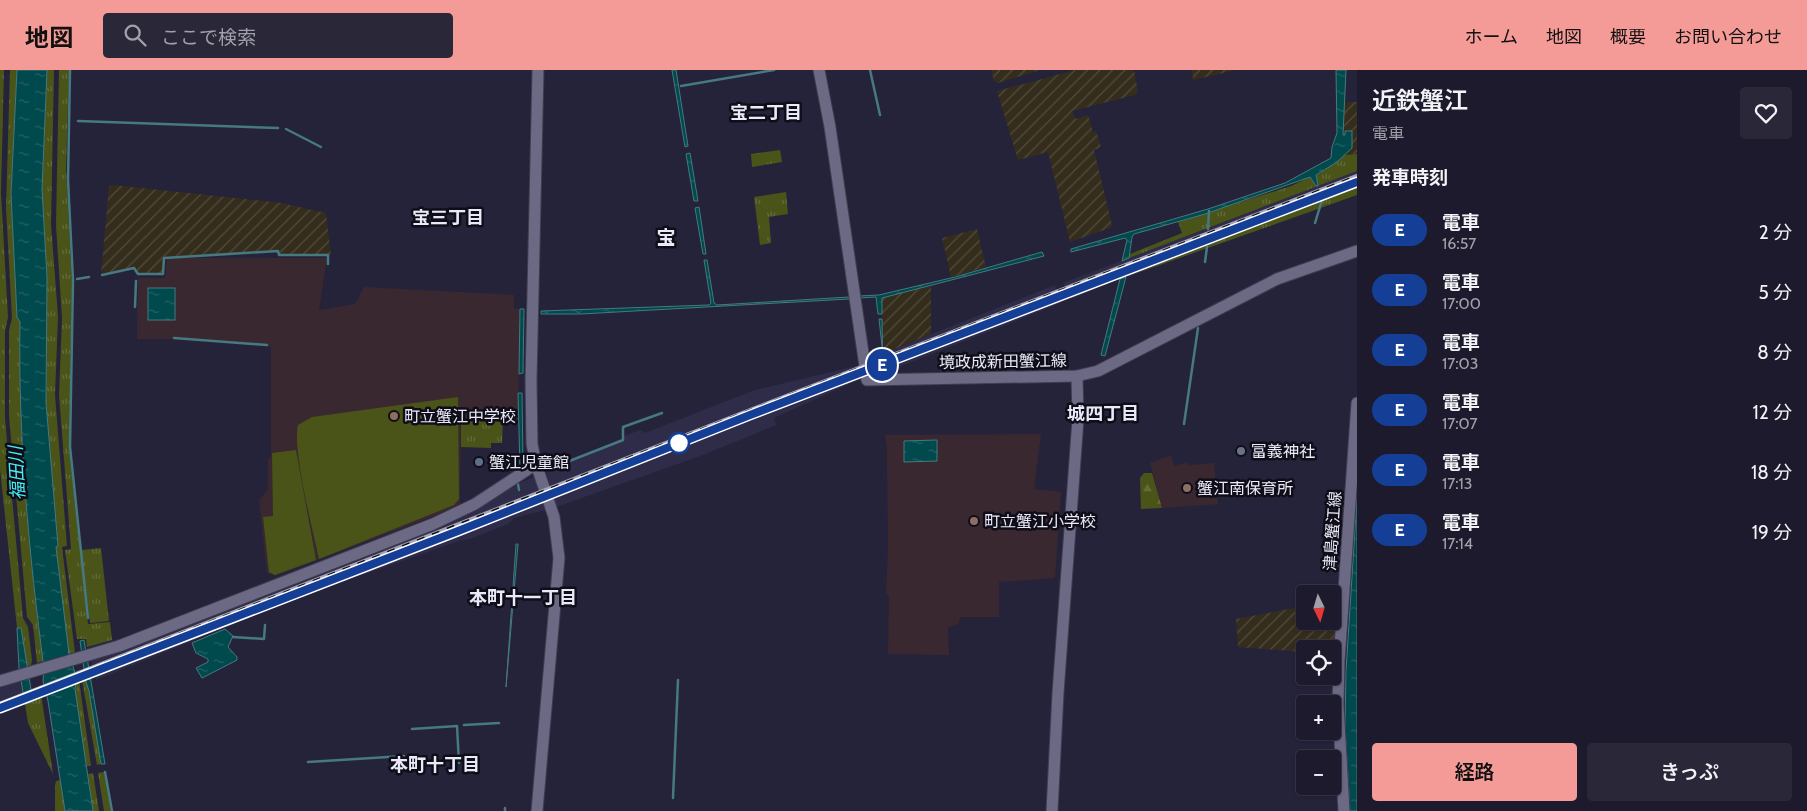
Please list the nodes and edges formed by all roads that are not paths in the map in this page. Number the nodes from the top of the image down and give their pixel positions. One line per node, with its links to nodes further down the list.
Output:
1 (538, 70): 6 (street)
2 (819, 70): 4 (street, 境政成新田蟹江線)
3 (1357, 251): 4 (street)
4 (1077, 376): 9 (street, 境政成新田蟹江線)
5 (1357, 403): 10 (street, 津島蟹江線)
6 (536, 464): 7 (street); 8 (street)
7 (0, 681)
8 (536, 811)
9 (1052, 811)
10 (1344, 811)

